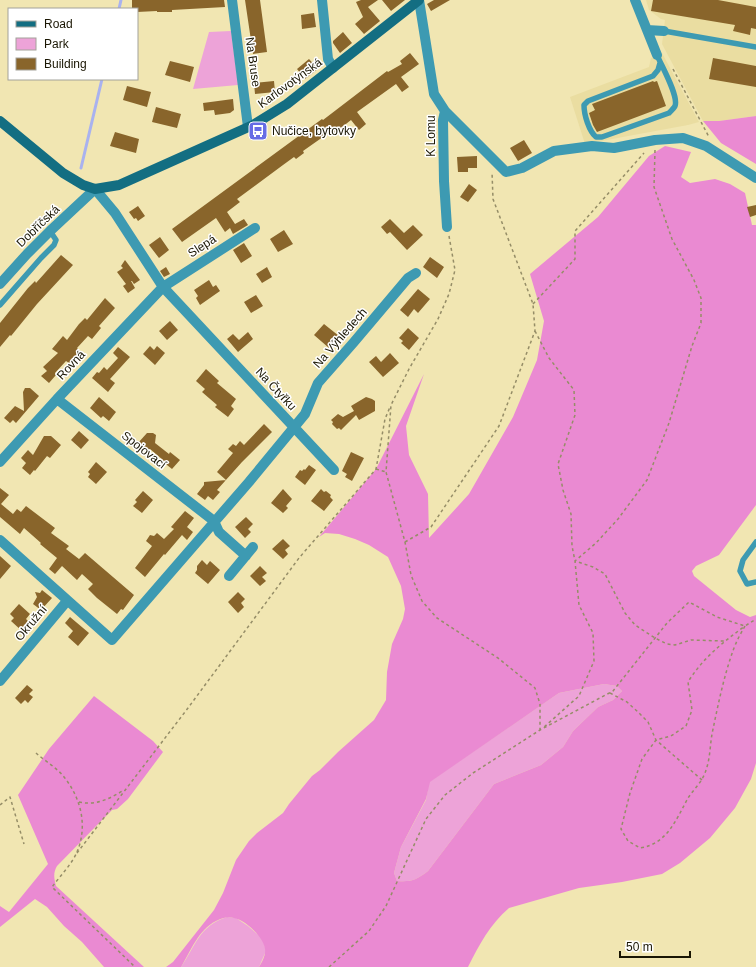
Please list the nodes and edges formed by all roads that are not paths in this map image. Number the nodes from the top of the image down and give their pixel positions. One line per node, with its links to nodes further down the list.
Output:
1 (232, 0): 12 (street, Na Bruse)
2 (322, 0): 9 (street)
3 (419, 0): 9 (main road, Karlovotýnská); 10 (street, K Lomu)
4 (635, 0): 5 (street)
5 (647, 30): 6 (street); 8 (street)
6 (664, 31): 7 (lane)
7 (756, 47)
8 (658, 59): 8 (lane)
9 (333, 68): 12 (main road, Karlovotýnská)
10 (445, 111): 13 (street); 15 (street, K Lomu)
11 (0, 121): 14 (main road)
12 (248, 127): 14 (main road, Karlovotýnská)
13 (754, 177)
14 (95, 189): 17 (street, Dobříčská); 20 (street, Na Čtyřku)
15 (447, 227)
16 (255, 228): 20 (street, Slepá)
17 (50, 231): 19 (street, Dobříčská); 21 (lane)
18 (416, 273): 23 (street, Na Výhledech)
19 (0, 284)
20 (163, 287): 22 (street, Rovná); 23 (street, Na Čtyřku)
21 (0, 305)
22 (57, 399): 24 (street, Rovná); 26 (street, Spojovací)
23 (294, 427): 25 (street); 26 (street, Na Čtyřku)
24 (0, 462)
25 (334, 470)
26 (214, 521): 30 (street, Spojovací); 33 (street, Na Čtyřku)
27 (0, 540): 33 (street)
28 (756, 542): 32 (lane)
29 (254, 547): 30 (street)
30 (246, 556): 31 (street)
31 (229, 576)
32 (756, 582)
33 (67, 601): 34 (street, Okružní)
34 (0, 681)

